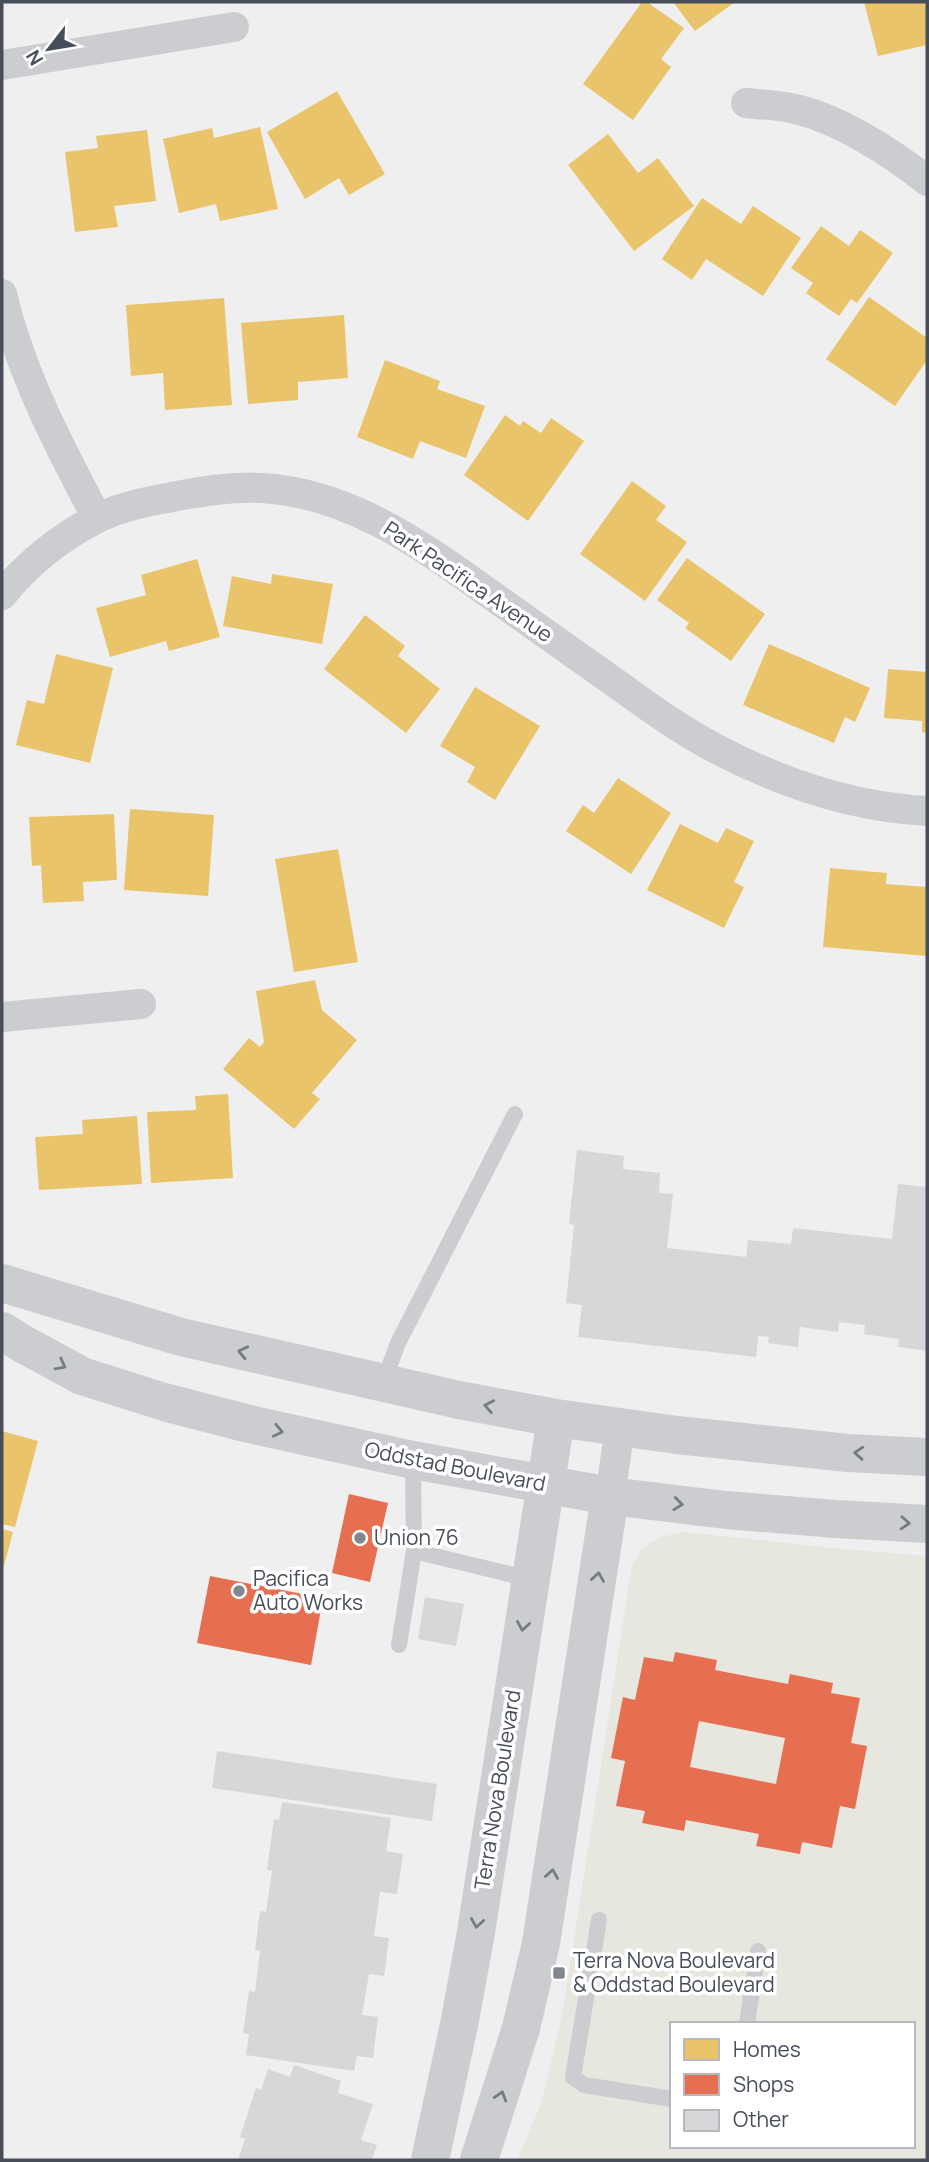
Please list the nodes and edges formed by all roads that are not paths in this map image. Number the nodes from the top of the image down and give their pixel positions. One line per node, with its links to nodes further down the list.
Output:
1 (234, 27): 2 (street)
2 (2, 65)
3 (746, 103): 4 (street)
4 (922, 167)
5 (2, 294): 6 (street)
6 (97, 518): 7 (street, Park Pacifica Avenue); 8 (street, Park Pacifica Avenue)
7 (2, 594)
8 (927, 811)
9 (141, 1004): 10 (street)
10 (2, 1017)
11 (515, 1114): 14 (lane)
12 (2, 1283): 14 (street, one-way to 12)
13 (2, 1331): 18 (street, Oddstad Boulevard, one-way to 18)
14 (383, 1383): 15 (street, one-way to 14)
15 (556, 1418): 16 (street); 19 (street, Terra Nova Boulevard)
16 (620, 1428): 17 (street, one-way to 16); 20 (street)
17 (927, 1457)
18 (413, 1461): 19 (street, Oddstad Boulevard); 22 (lane)
19 (545, 1486): 20 (street, Oddstad Boulevard); 23 (street, Terra Nova Boulevard)
20 (610, 1496): 21 (street, Oddstad Boulevard, one-way to 21); 30 (street, one-way to 20)
21 (927, 1524)
22 (414, 1551): 23 (lane); 24 (lane)
23 (530, 1579): 29 (street, Terra Nova Boulevard, one-way to 29)
24 (399, 1645)
25 (599, 1920): 28 (lane)
26 (758, 1951): 27 (lane)
27 (747, 2022)
28 (670, 2099)
29 (430, 2160)
30 (479, 2160)

